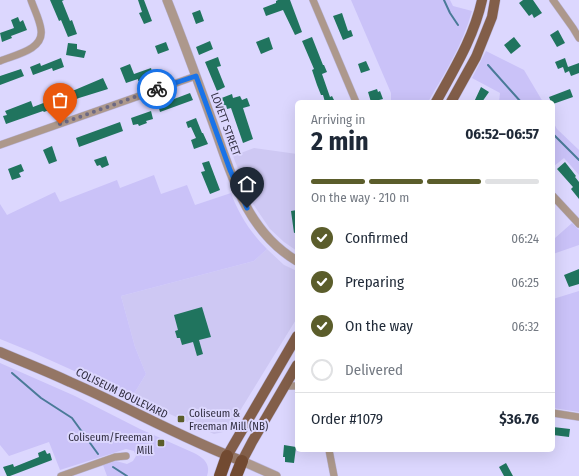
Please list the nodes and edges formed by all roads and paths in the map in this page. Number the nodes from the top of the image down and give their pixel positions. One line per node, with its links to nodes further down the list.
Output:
1 (31, 0): 8 (street)
2 (167, 0): 9 (street, LOVETT STREET)
3 (313, 0): 10 (street)
4 (482, 0): 11 (main road)
5 (495, 0): 12 (main road)
6 (553, 0): 7 (street)
7 (579, 38)
8 (0, 61)
9 (196, 76): 13 (street); 16 (street, LOVETT STREET)
10 (355, 100)
11 (437, 100)
12 (452, 100)
13 (0, 145)
14 (555, 198): 15 (street)
15 (579, 224)
16 (295, 260)
17 (295, 339): 26 (main road)
18 (0, 352): 26 (main road, COLISEUM BOULEVARD)
19 (295, 373): 20 (main road)
20 (285, 386): 21 (street); 27 (main road)
21 (295, 386)
22 (555, 413): 23 (street)
23 (579, 419)
24 (329, 452): 32 (street)
25 (126, 456): 28 (street)
26 (228, 456): 27 (main road, COLISEUM BOULEVARD); 29 (highway)
27 (242, 461): 30 (highway); 31 (street, COLISEUM BOULEVARD)
28 (61, 476)
29 (220, 476)
30 (236, 476)
31 (276, 476)
32 (334, 476)

